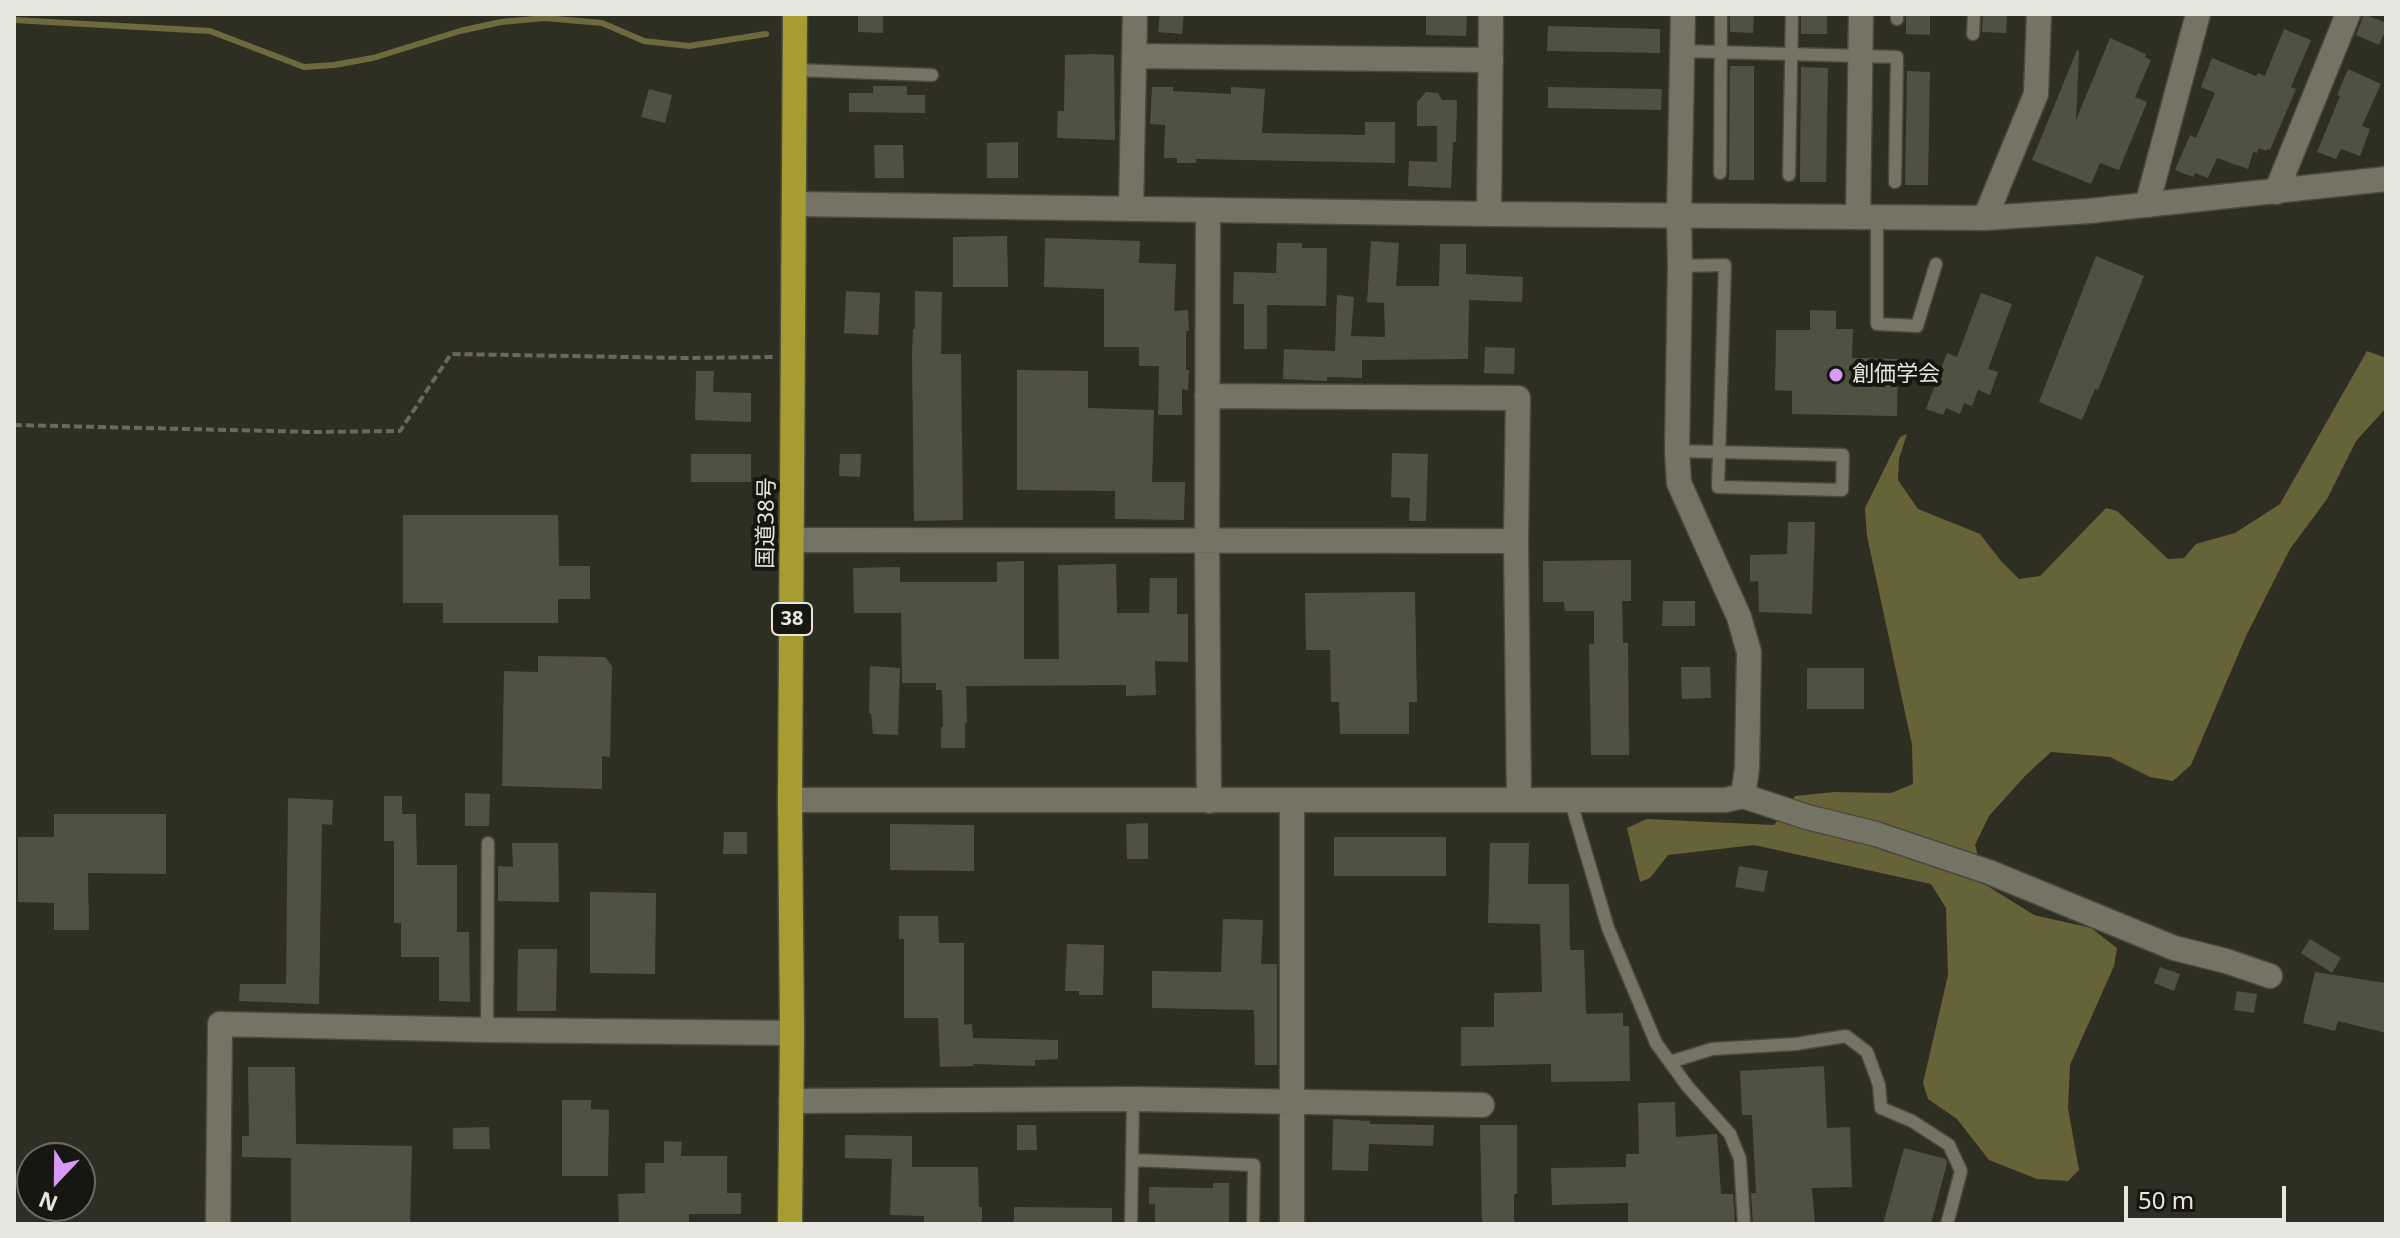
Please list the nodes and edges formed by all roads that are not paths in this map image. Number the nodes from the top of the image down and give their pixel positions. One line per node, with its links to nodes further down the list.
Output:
1 (795, 14): 19 (highway, 国道38号 / 38)
2 (1135, 14): 17 (street)
3 (1491, 14): 18 (street)
4 (1683, 14): 13 (street)
5 (1721, 14): 14 (lane)
6 (1792, 14): 15 (lane)
7 (1861, 14): 16 (street)
8 (1974, 14): 12 (lane)
9 (2039, 14): 33 (street)
10 (2198, 14): 27 (street)
11 (2348, 14): 25 (street)
12 (1973, 34)
13 (1682, 51): 14 (lane); 31 (street)
14 (1721, 52): 15 (lane); 21 (lane)
15 (1792, 53): 16 (lane); 22 (lane)
16 (1861, 55): 24 (lane); 32 (street)
17 (1134, 56): 18 (street); 28 (street)
18 (1491, 60): 30 (street)
19 (795, 70): 20 (lane); 26 (highway, 国道38号 / 38)
20 (932, 75)
21 (1720, 173)
22 (1789, 175)
23 (2386, 179): 25 (street)
24 (1895, 182)
25 (2276, 192): 27 (street)
26 (795, 204): 28 (street); 39 (highway, 国道38号 / 38)
27 (2147, 205): 33 (street)
28 (1131, 209): 29 (street)
29 (1208, 211): 30 (street); 36 (street)
30 (1489, 214): 31 (street)
31 (1679, 216): 32 (street); 35 (street)
32 (1868, 217): 33 (street); 34 (lane)
33 (1985, 218)
34 (1936, 264)
35 (1680, 266): 37 (street); 38 (lane)
36 (1207, 396): 40 (street); 41 (street)
37 (1677, 451): 38 (lane); 42 (street)
38 (1719, 451): 38 (lane)
39 (792, 540): 40 (street); 45 (highway, 国道38号 / 38)
40 (1207, 541): 41 (street); 46 (street)
41 (1516, 541): 43 (street)
42 (1743, 796): 44 (street); 49 (street)
43 (1519, 799): 44 (street); 47 (street)
44 (1570, 799): 52 (lane)
45 (790, 800): 46 (street); 51 (highway, 国道38号 / 38)
46 (1209, 801): 47 (street)
47 (1292, 801): 55 (street)
48 (488, 843): 50 (lane)
49 (2270, 976)
50 (487, 1030): 51 (street); 58 (street)
51 (792, 1033): 54 (highway, 国道38号 / 38)
52 (1670, 1062): 63 (lane); 64 (lane)
53 (1133, 1099): 54 (street); 55 (street); 57 (lane)
54 (791, 1101): 59 (highway, 国道38号 / 38)
55 (1293, 1103): 56 (street); 62 (street)
56 (1482, 1105)
57 (1132, 1160): 60 (lane); 61 (lane)
58 (218, 1224)
59 (790, 1224)
60 (1131, 1224)
61 (1253, 1224)
62 (1292, 1224)
63 (1744, 1224)
64 (1947, 1224)

